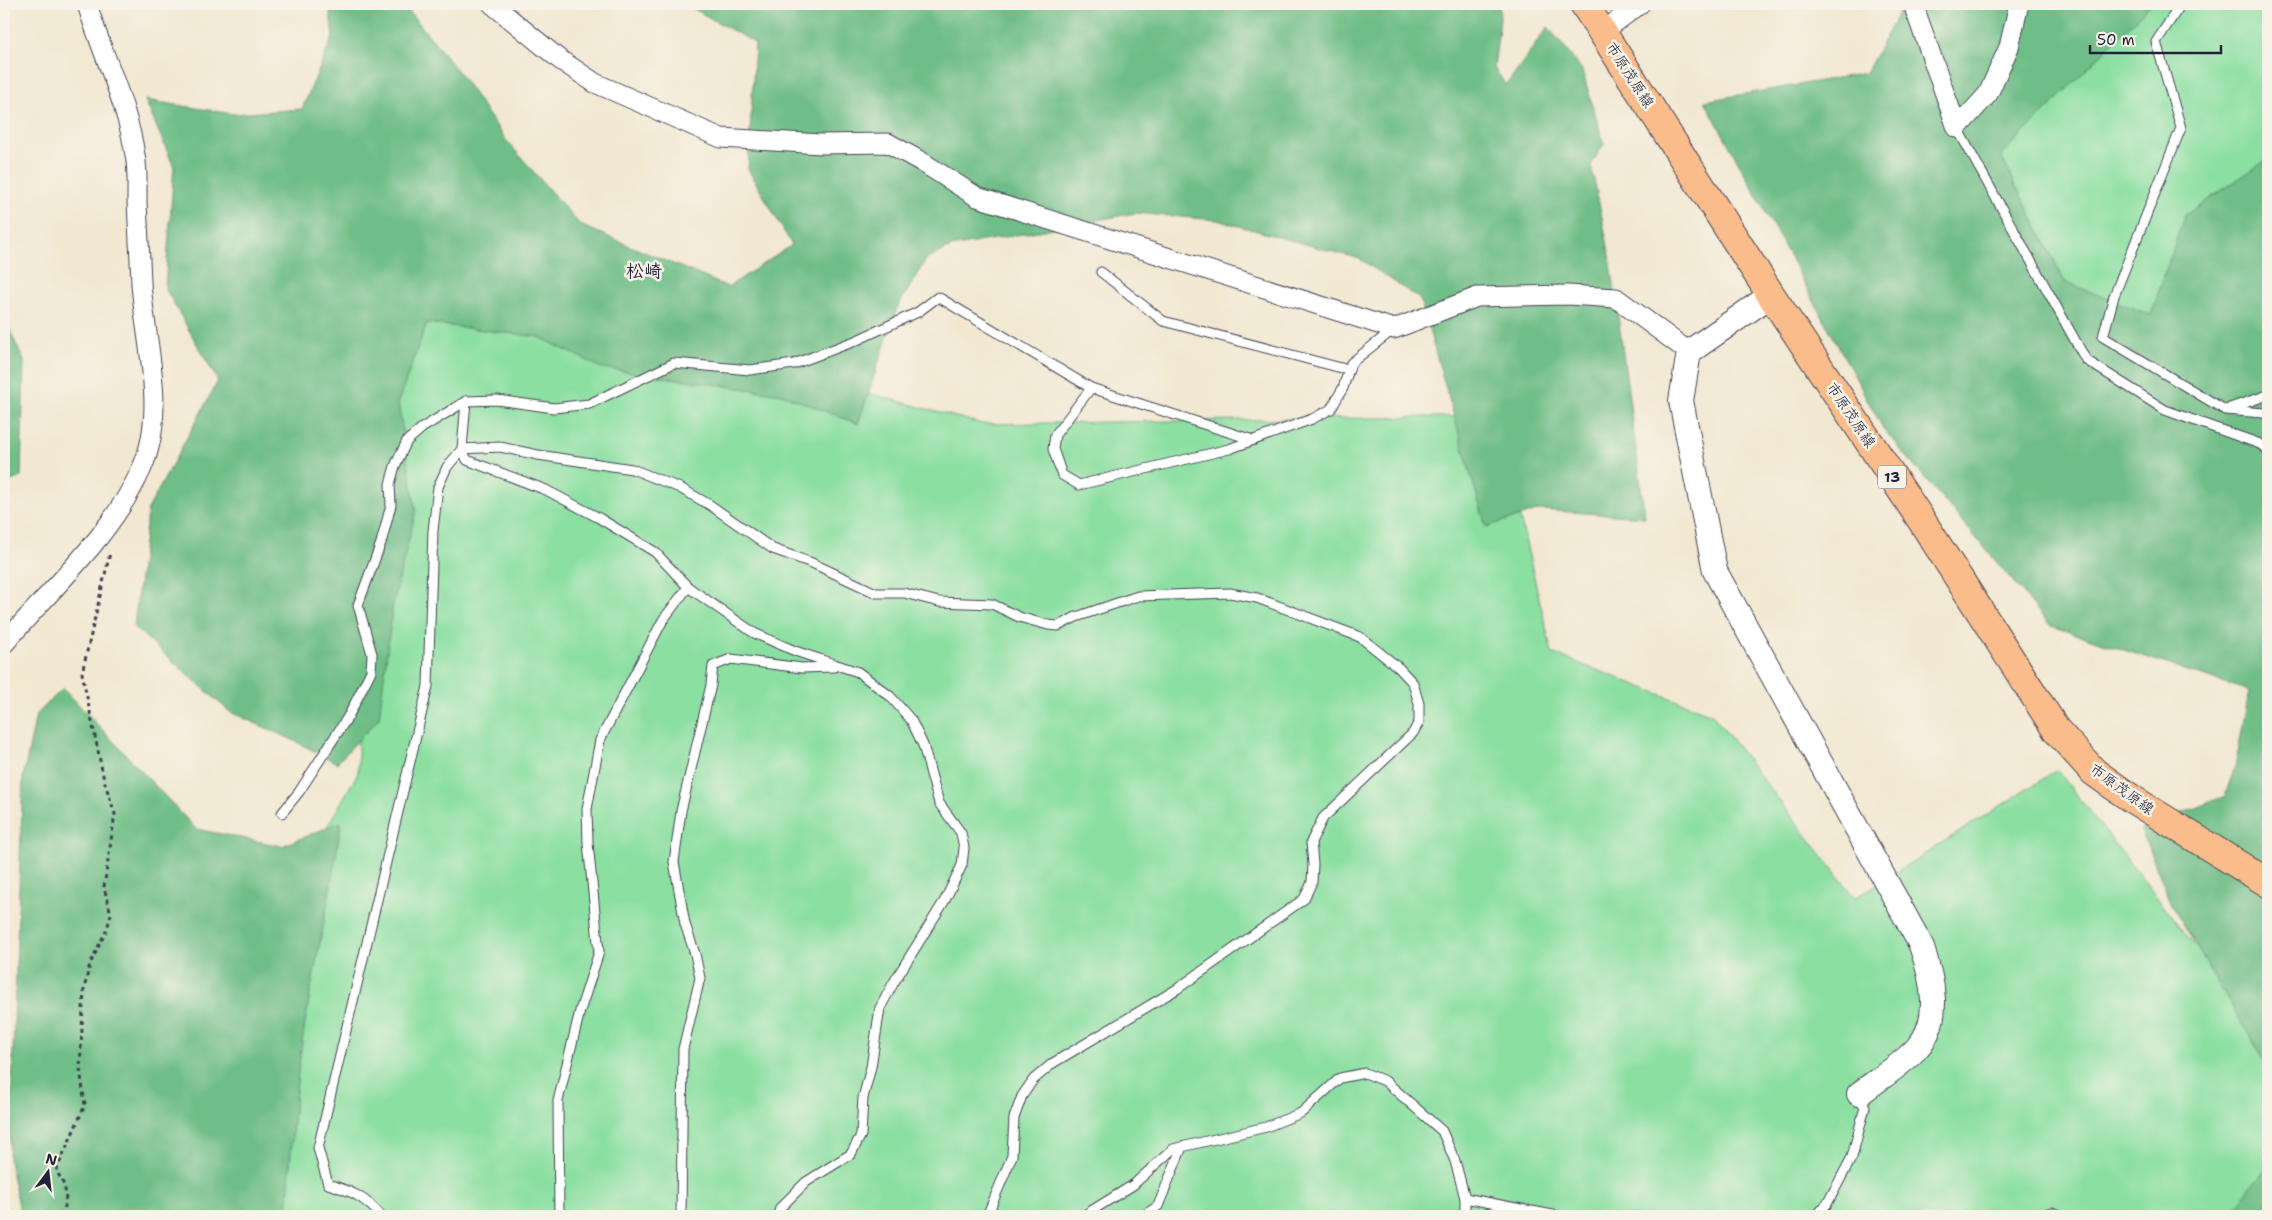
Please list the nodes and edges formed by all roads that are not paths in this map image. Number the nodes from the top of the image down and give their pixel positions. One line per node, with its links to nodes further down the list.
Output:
1 (87, 4): 24 (street)
2 (492, 4): 12 (street)
3 (1584, 4): 8 (main road, 市原茂原線 / 13)
4 (1640, 4): 8 (street)
5 (1913, 4): 9 (street)
6 (2019, 4): 9 (street)
7 (2181, 4): 18 (lane)
8 (1602, 32): 11 (main road, 市原茂原線 / 13)
9 (1957, 128): 22 (lane)
10 (1101, 272): 14 (lane)
11 (1771, 295): 13 (street); 27 (main road, 市原茂原線 / 13)
12 (1394, 329): 13 (street); 14 (lane)
13 (1689, 352): 28 (street)
14 (1349, 370): 20 (lane)
15 (1091, 388): 17 (lane); 20 (lane); 20 (lane)
16 (2268, 395): 18 (lane)
17 (466, 401): 21 (lane); 26 (lane)
18 (2225, 410): 19 (lane)
19 (2268, 416)
20 (1253, 440)
21 (462, 449): 23 (lane); 31 (lane); 35 (lane)
22 (2268, 450)
23 (688, 587): 25 (lane); 32 (lane)
24 (4, 644)
25 (841, 667): 33 (lane); 34 (lane)
26 (282, 813)
27 (2268, 883)
28 (1859, 1094): 40 (lane)
29 (1182, 1147): 30 (lane); 36 (lane); 37 (lane)
30 (1465, 1198): 38 (lane); 39 (lane)
31 (381, 1216)
32 (559, 1216)
33 (681, 1216)
34 (778, 1216)
35 (987, 1216)
36 (1083, 1216)
37 (1143, 1216)
38 (1465, 1216)
39 (1558, 1216)
40 (1816, 1216)
41 (2039, 1216): 42 (lane)
42 (2060, 1216)

